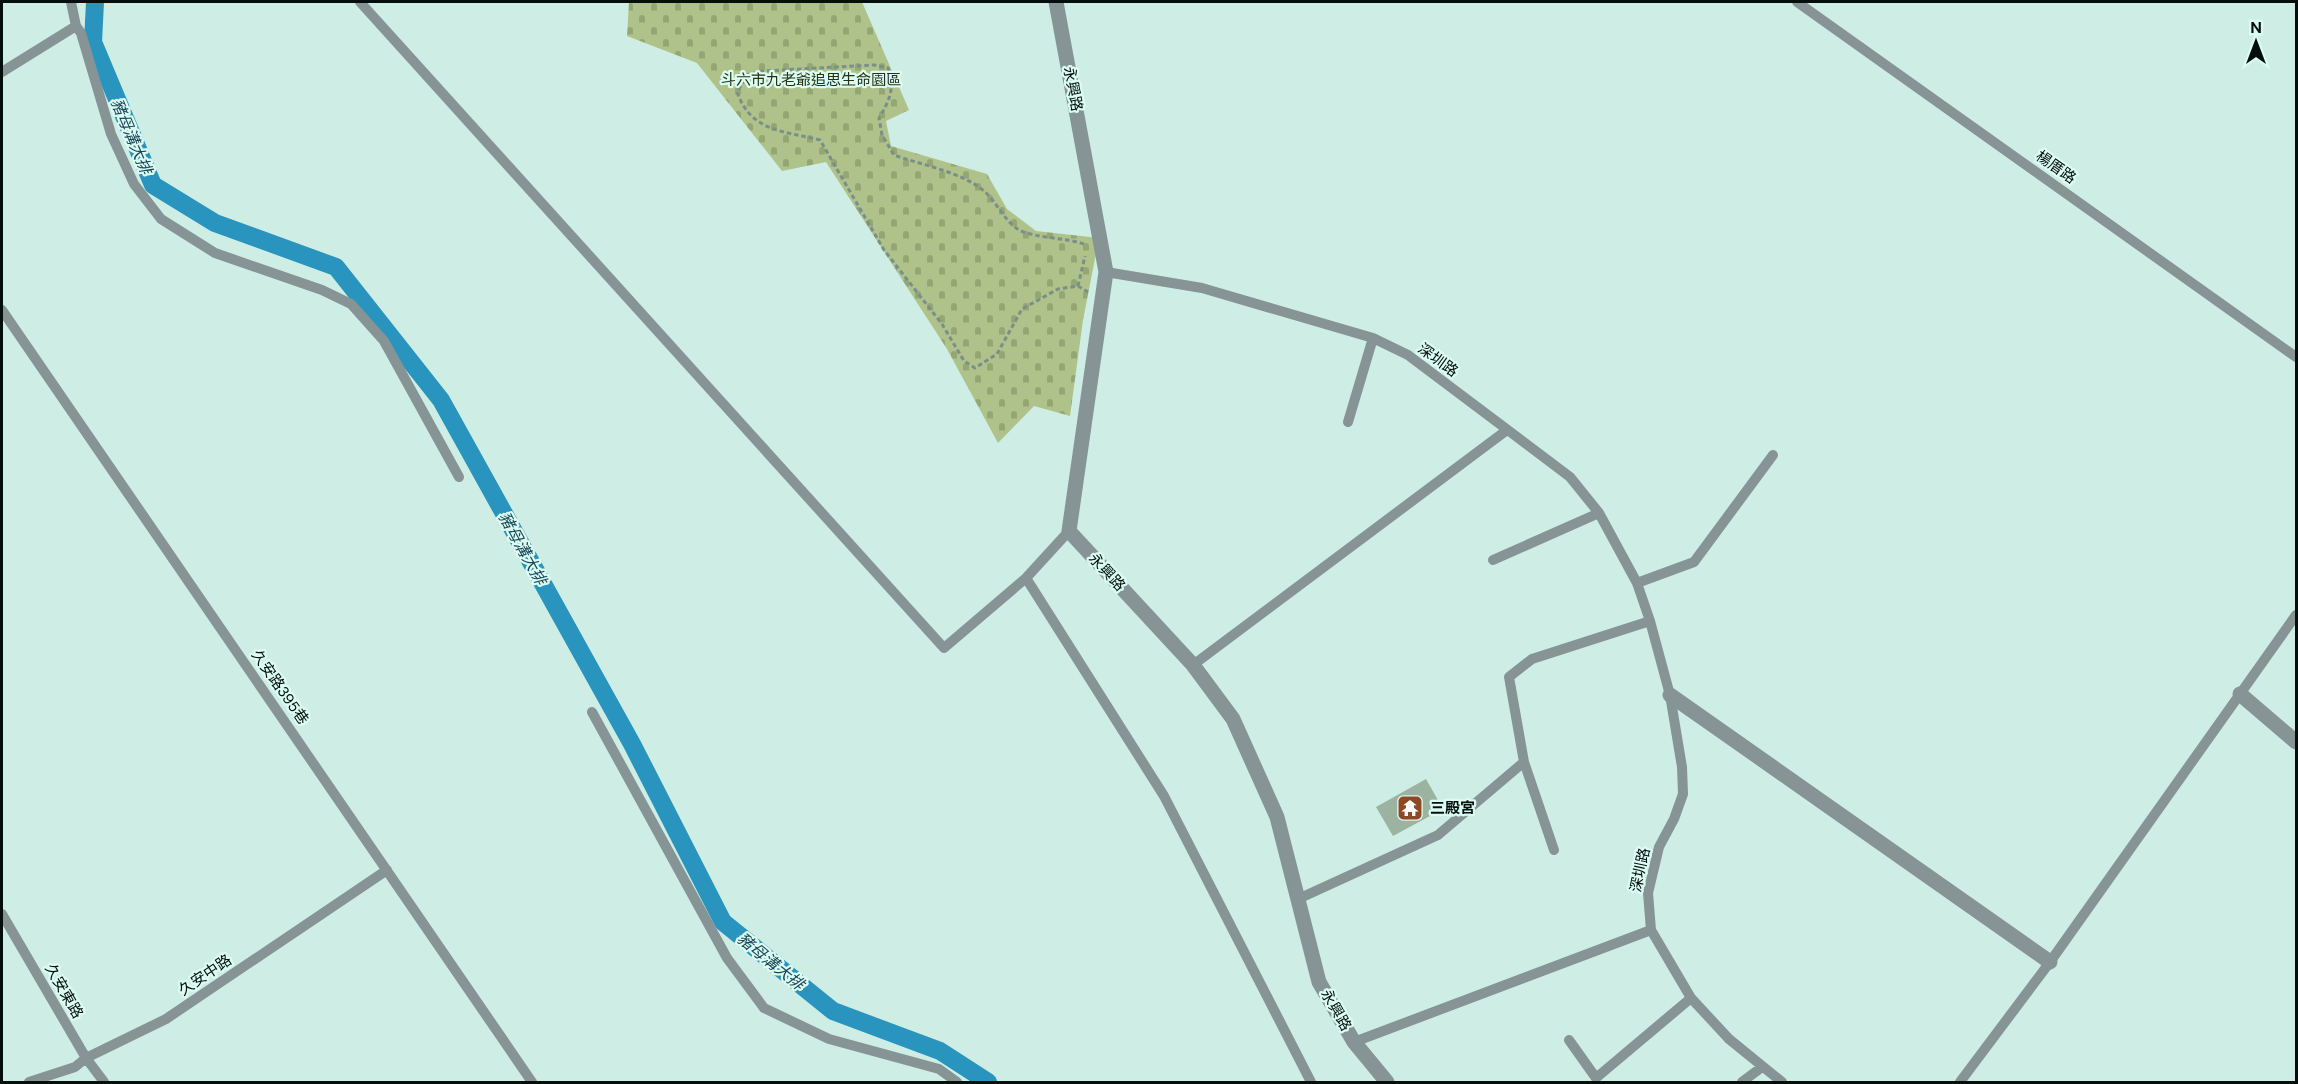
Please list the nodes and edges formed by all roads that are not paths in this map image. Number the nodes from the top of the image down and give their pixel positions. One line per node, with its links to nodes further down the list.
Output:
1 (71, 2): 5 (lane)
2 (360, 2): 18 (lane)
3 (1056, 2): 7 (street, 永興路)
4 (1797, 2): 10 (lane, 楊厝路)
5 (76, 26): 6 (lane); 14 (lane)
6 (2, 72)
7 (1106, 272): 9 (lane, 深圳路); 16 (street, 永興路)
8 (2, 310): 29 (lane, 久安路395巷)
9 (1373, 338): 11 (lane); 12 (lane, 深圳路)
10 (2296, 357)
11 (1348, 422)
12 (1507, 430): 15 (lane, 深圳路); 22 (lane)
13 (1773, 455): 19 (lane)
14 (459, 477)
15 (1599, 513): 17 (lane); 19 (lane, 深圳路)
16 (1069, 531): 18 (lane); 22 (street, 永興路)
17 (1493, 560)
18 (1026, 578): 43 (lane)
19 (1637, 584): 21 (lane, 深圳路)
20 (2296, 615): 23 (lane)
21 (1650, 621): 24 (lane, 深圳路); 27 (lane)
22 (1193, 665): 30 (street, 永興路)
23 (2240, 694): 26 (street); 33 (lane)
24 (1670, 695): 32 (lane, 深圳路); 33 (street)
25 (592, 712): 42 (lane)
26 (2296, 742)
27 (1524, 762): 28 (lane); 30 (lane)
28 (1554, 850)
29 (387, 870): 37 (lane, 久安中路); 41 (lane, 久安路395巷)
30 (1298, 899): 36 (street, 永興路)
31 (2, 914): 37 (lane, 久安東路)
32 (1651, 930): 34 (lane, 深圳路); 36 (lane)
33 (2050, 962): 47 (lane)
34 (1691, 998): 35 (lane); 38 (lane, 深圳路)
35 (1569, 1040)
36 (1354, 1042): 44 (street, 永興路)
37 (86, 1058): 39 (lane, 久安中路); 40 (lane, 久安東路)
38 (1762, 1067): 45 (lane); 46 (lane, 深圳路)
39 (29, 1083)
40 (104, 1083)
41 (532, 1083)
42 (957, 1083)
43 (1311, 1083)
44 (1387, 1083)
45 (1742, 1083)
46 (1782, 1083)
47 (1960, 1083)

